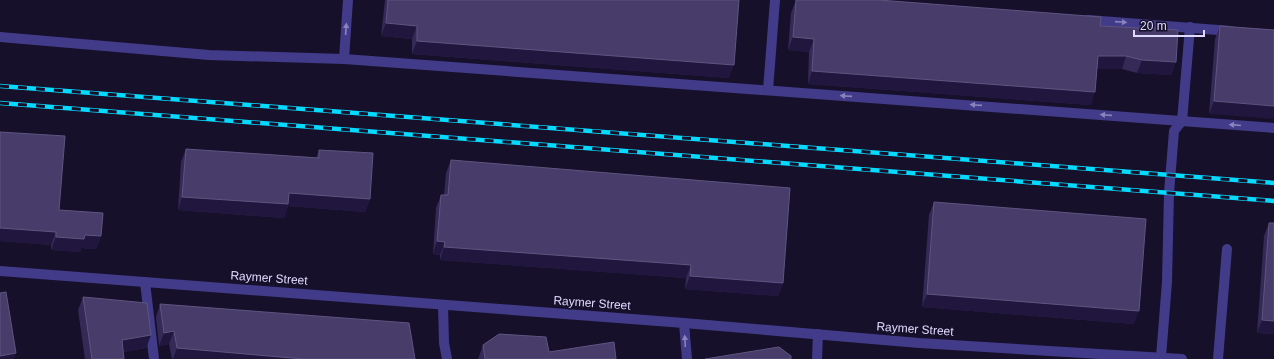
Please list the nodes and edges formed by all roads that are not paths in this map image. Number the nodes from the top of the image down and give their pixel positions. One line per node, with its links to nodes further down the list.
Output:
1 (348, 0): 7 (street, one-way to 1)
2 (775, 0): 8 (street)
3 (1080, 19): 4 (street, one-way to 4)
4 (1190, 27): 5 (street); 9 (street)
5 (1243, 32)
6 (0, 37): 7 (street)
7 (344, 59): 8 (street)
8 (768, 90): 9 (street, one-way to 8)
9 (1182, 121): 10 (street, one-way to 9); 17 (street)
10 (1274, 128)
11 (1227, 249): 23 (street)
12 (0, 271): 13 (street, Raymer Street)
13 (145, 282): 14 (street, Raymer Street); 18 (street)
14 (443, 305): 15 (street, Raymer Street); 19 (street)
15 (684, 323): 16 (street, Raymer Street); 20 (street, one-way to 15)
16 (818, 334): 17 (street, Raymer Street); 21 (street)
17 (1161, 357): 22 (street, Raymer Street)
18 (154, 359)
19 (447, 359)
20 (687, 359)
21 (817, 359)
22 (1182, 359)
23 (1218, 359)

